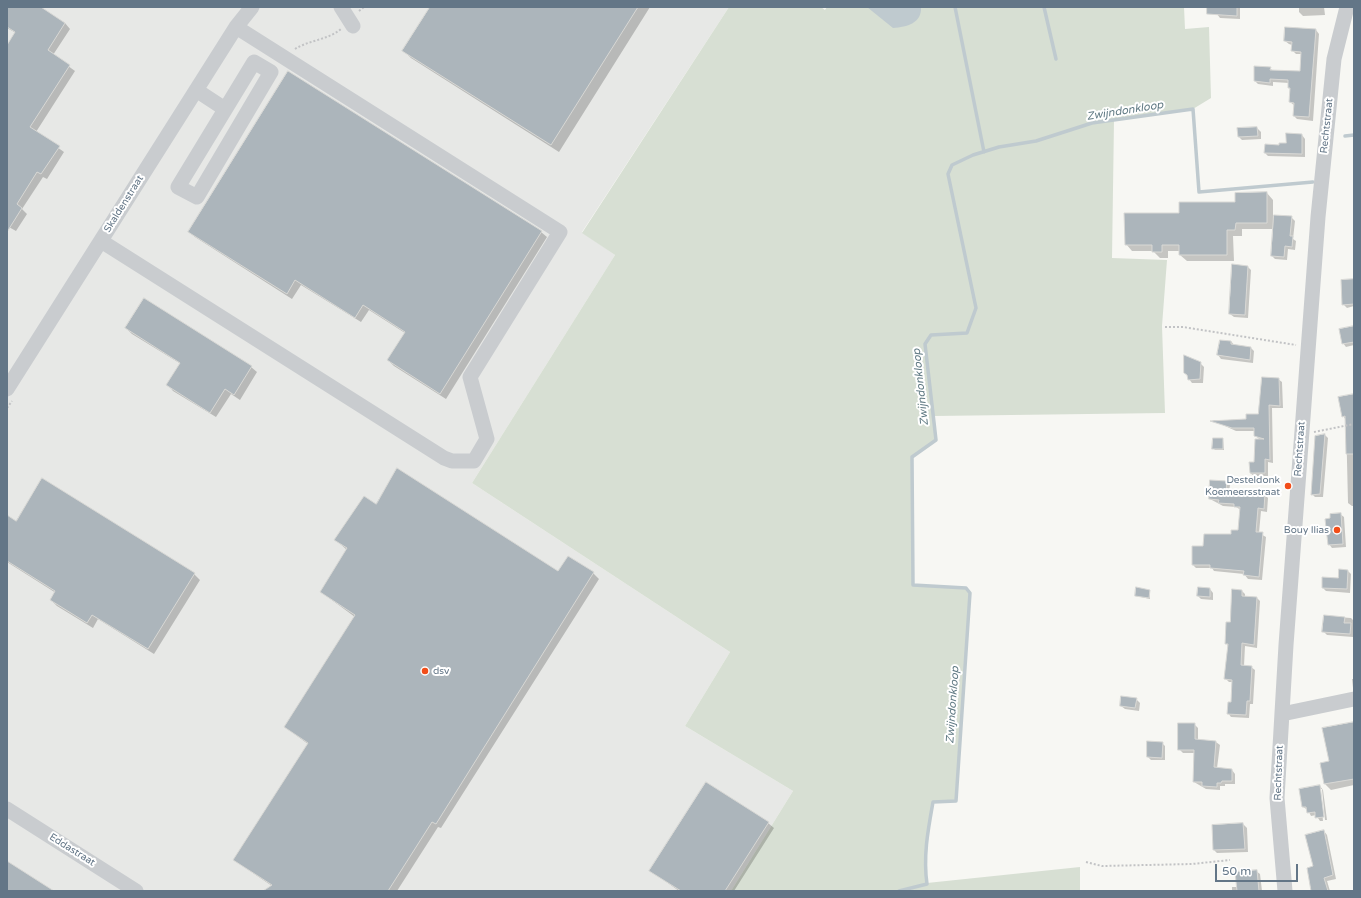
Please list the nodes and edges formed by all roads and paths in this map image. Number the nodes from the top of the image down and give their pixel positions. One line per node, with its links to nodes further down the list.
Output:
1 (252, 7): 4 (street, Skaldenstraat)
2 (341, 7): 5 (street)
3 (1347, 7): 11 (street, Rechtstraat)
4 (241, 17): 6 (street); 7 (street, Skaldenstraat)
5 (352, 24): 6 (path)
6 (284, 57): 9 (street)
7 (196, 90): 8 (street); 9 (street, Skaldenstraat)
8 (225, 109): 8 (street)
9 (101, 241): 12 (street, Skaldenstraat)
10 (1165, 327): 11 (path)
11 (1308, 347): 14 (street, Rechtstraat)
12 (7, 390)
13 (1354, 424): 14 (path)
14 (1301, 434): 16 (street, Rechtstraat)
15 (1354, 699): 16 (street)
16 (1282, 714): 21 (street, Rechtstraat)
17 (7, 809): 20 (street, Eddastraat)
18 (1230, 860): 19 (path)
19 (1086, 862)
20 (136, 891)
21 (1285, 891)

